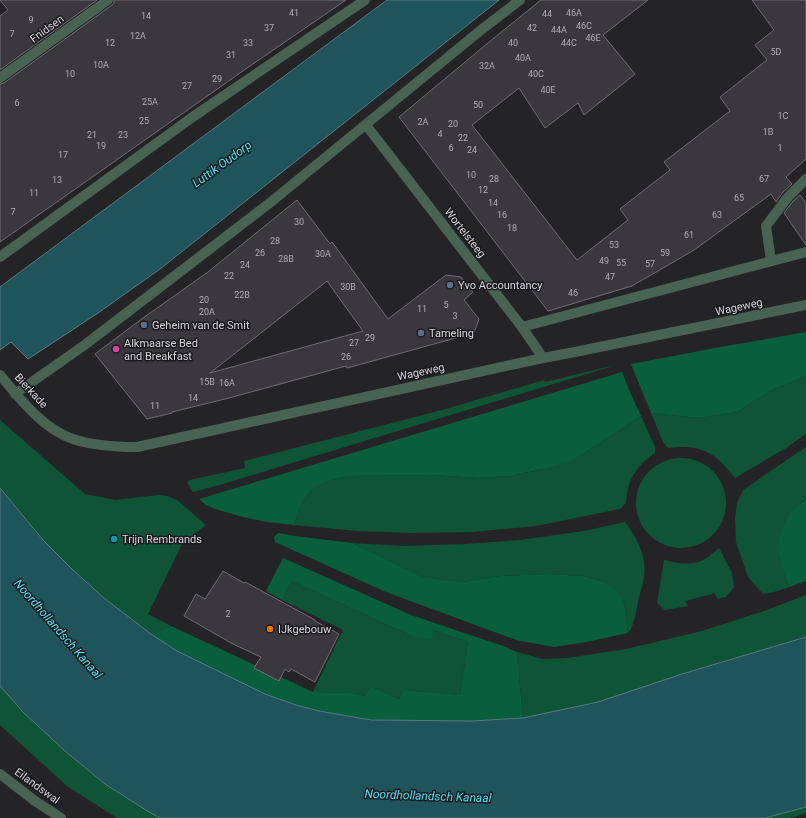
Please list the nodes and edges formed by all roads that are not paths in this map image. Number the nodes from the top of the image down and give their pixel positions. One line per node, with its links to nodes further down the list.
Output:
1 (108, 0): 4 (street, Fnidsen)
2 (365, 0): 8 (street)
3 (520, 0): 5 (street)
4 (0, 78)
5 (366, 125): 11 (street, Wortelsteeg); 14 (street)
6 (806, 179): 9 (street)
7 (806, 252): 9 (street)
8 (0, 257)
9 (771, 260): 11 (street)
10 (806, 305): 12 (street, Wageweg)
11 (522, 327): 12 (street, Wortelsteeg)
12 (543, 358): 15 (street, Wageweg)
13 (0, 375): 14 (street, Bierkade)
14 (15, 394): 15 (street, Bierkade)
15 (45, 423)
16 (0, 774): 17 (street, Eilandswal)
17 (61, 818)

